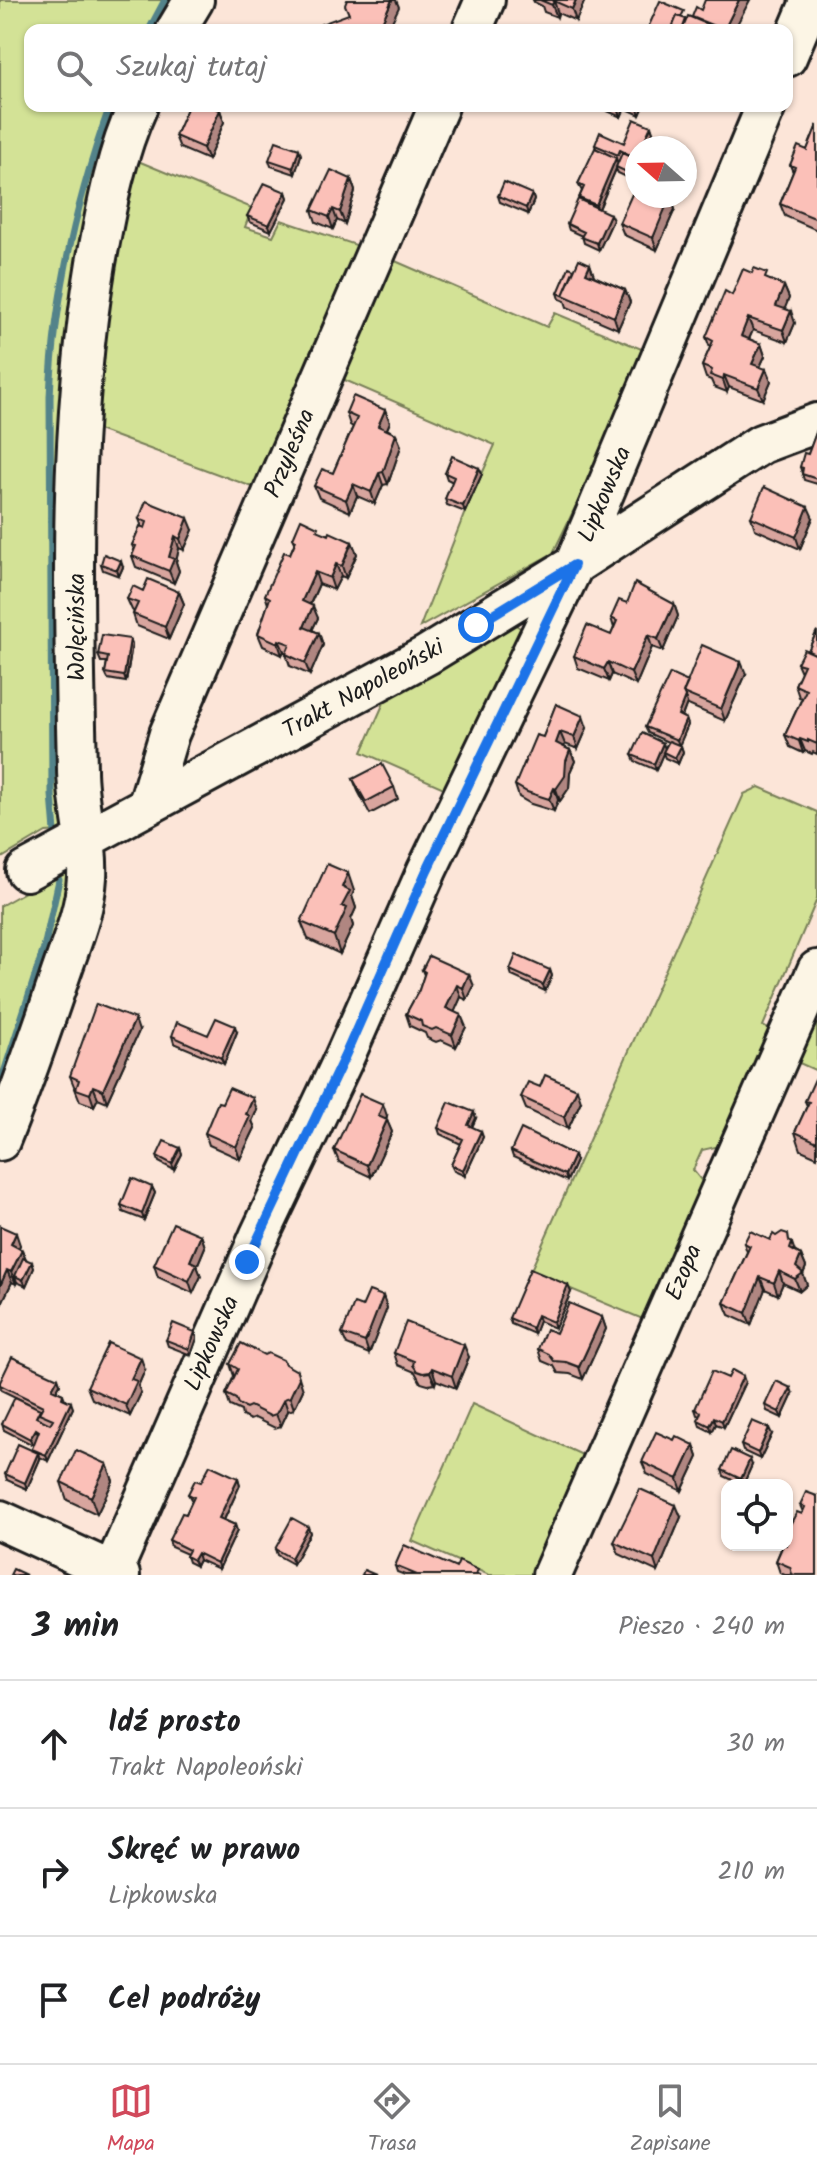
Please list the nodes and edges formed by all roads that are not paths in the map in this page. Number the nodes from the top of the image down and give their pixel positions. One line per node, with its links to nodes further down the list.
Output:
1 (194, 0): 4 (street)
2 (485, 0): 5 (street)
3 (811, 0): 6 (street)
4 (180, 24)
5 (475, 24)
6 (793, 43)
7 (136, 112): 13 (street, Wolęcińska)
8 (436, 112): 12 (street, Przyleśna)
9 (763, 112): 11 (street, Lipkowska)
10 (817, 423): 11 (street, Trakt Napoleoński)
11 (574, 565): 12 (street, Trakt Napoleoński); 18 (street, Lipkowska)
12 (148, 804): 13 (street, Trakt Napoleoński)
13 (84, 842): 14 (street, Trakt Napoleoński); 16 (street, Wolęcińska)
14 (26, 871)
15 (817, 970): 19 (street, Ezopa)
16 (0, 1141)
17 (0, 1520): 18 (street)
18 (114, 1574)
19 (552, 1575)

